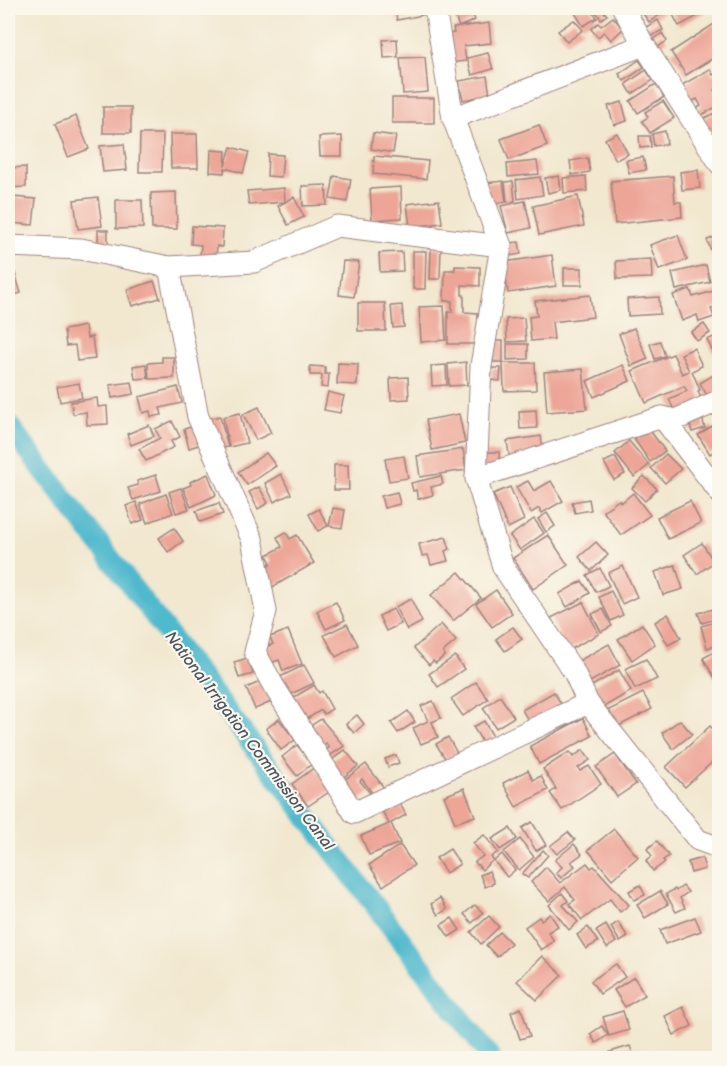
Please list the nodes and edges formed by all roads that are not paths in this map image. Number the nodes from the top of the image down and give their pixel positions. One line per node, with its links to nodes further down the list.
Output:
1 (435, 8): 4 (street)
2 (623, 8): 3 (street)
3 (644, 45): 4 (street); 5 (street)
4 (453, 118): 7 (street)
5 (720, 164)
6 (8, 246): 8 (street)
7 (501, 246): 8 (street); 11 (street)
8 (169, 267): 13 (street)
9 (720, 400): 10 (street)
10 (662, 417): 11 (street); 12 (street)
11 (476, 478): 13 (street)
12 (720, 493)
13 (588, 703): 14 (street)
14 (720, 848)

